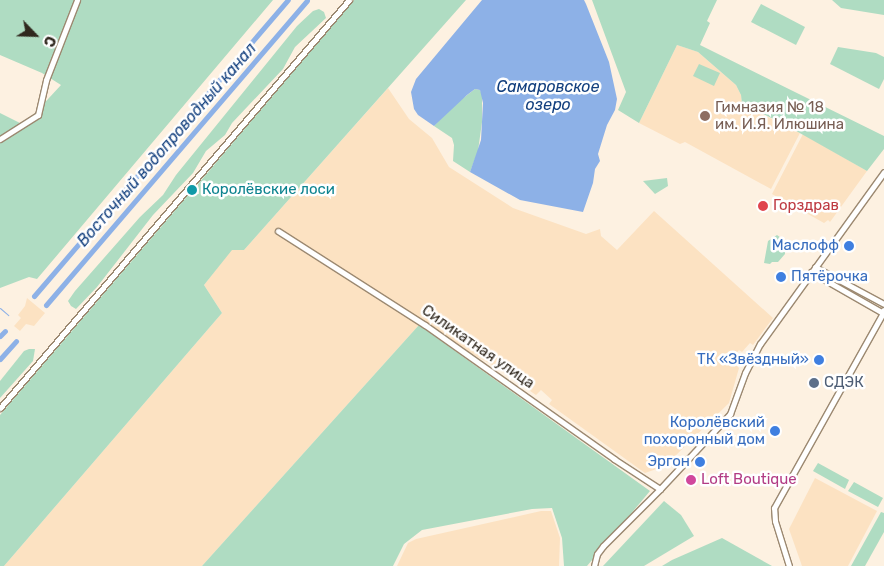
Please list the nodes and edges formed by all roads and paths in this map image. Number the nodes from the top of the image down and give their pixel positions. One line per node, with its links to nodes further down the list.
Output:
1 (77, 0): 3 (street)
2 (349, 0): 9 (street)
3 (0, 139)
4 (884, 172): 6 (street)
5 (278, 230): 10 (street, Силикатная улица)
6 (813, 270): 7 (street); 8 (street); 10 (street)
7 (884, 304)
8 (884, 312): 12 (street)
9 (0, 408)
10 (660, 489): 11 (street)
11 (594, 566)
12 (789, 566)

